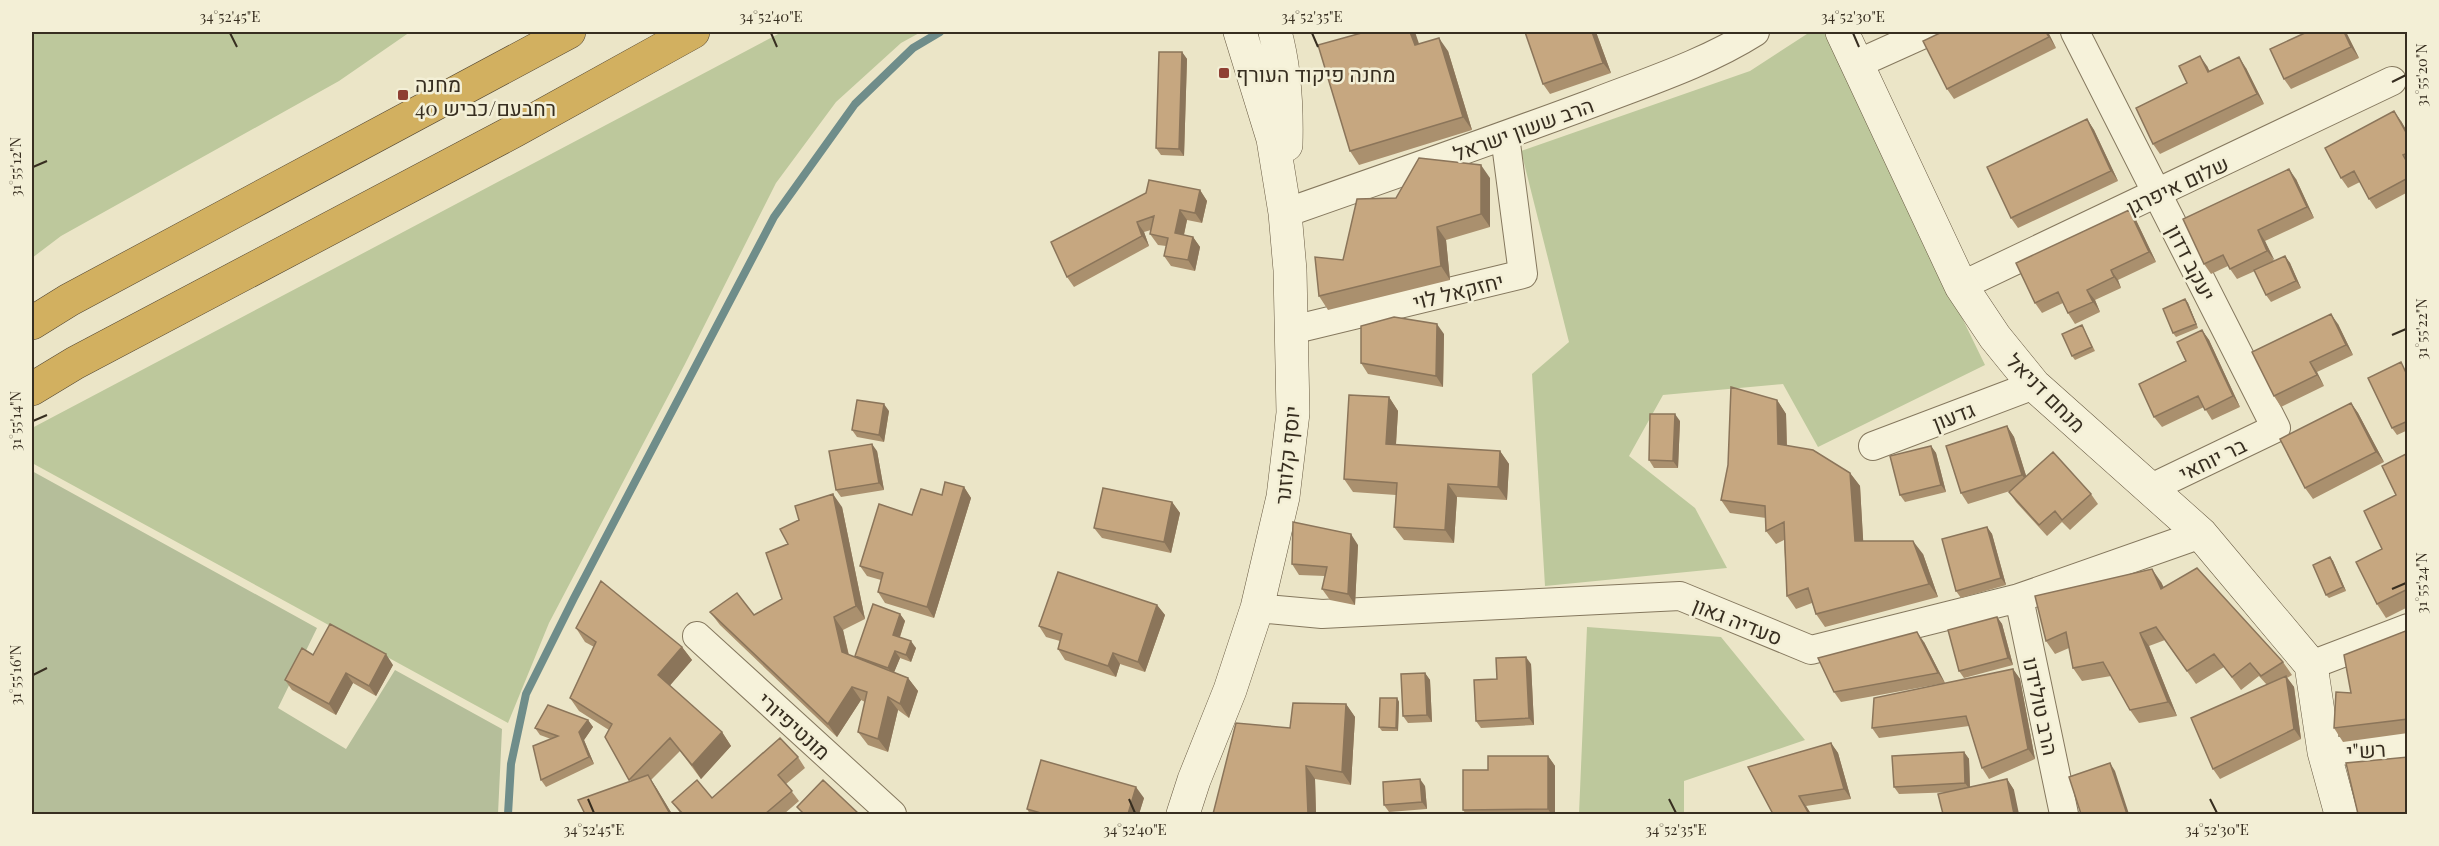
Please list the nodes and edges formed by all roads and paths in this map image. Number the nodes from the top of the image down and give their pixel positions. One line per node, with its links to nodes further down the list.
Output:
1 (546, 32): 10 (highway)
2 (569, 32): 10 (highway)
3 (693, 32): 20 (highway)
4 (1240, 32): 15 (main road, יוסף קלוזנר)
5 (1275, 32): 15 (main road, יוסף קלוזנר)
6 (1755, 32): 13 (street, הרב ששון ישראל)
7 (1842, 32): 11 (main road, מנחם דניאל)
8 (1928, 32): 11 (street)
9 (2075, 32): 14 (street, יעקב דדון)
10 (519, 58): 17 (highway)
11 (1857, 64): 16 (main road, מנחם דניאל)
12 (2392, 81): 14 (street, שלום איפרגן)
13 (1505, 136): 15 (street, הרב ששון ישראל); 18 (street, יחזקאל לוי)
14 (2157, 193): 16 (street, שלום איפרגן); 21 (street, יעקב דדון)
15 (1285, 213): 18 (main road, יוסף קלוזנר)
16 (1961, 286): 19 (main road, מנחם דניאל)
17 (32, 323)
18 (1292, 330): 26 (main road, יוסף קלוזנר)
19 (2034, 385): 22 (street, גדעון); 23 (main road, מנחם דניאל)
20 (32, 390)
21 (2276, 428): 23 (street, בר יוחאי)
22 (1873, 446)
23 (2149, 489): 24 (main road, מנחם דניאל)
24 (2201, 534): 25 (street, סעדיה גאון); 29 (main road, מנחם דניאל)
25 (2019, 598): 26 (street, סעדיה גאון); 36 (street, הרב טולידנו)
26 (1257, 608): 30 (main road, יוסף קלוזנר)
27 (2408, 628): 29 (street)
28 (697, 636): 33 (street, מונטיפיורי)
29 (2312, 665): 32 (main road)
30 (1230, 690): 34 (main road, יוסף קלוזנר); 35 (main road, יוסף קלוזנר)
31 (2408, 746): 32 (street, רש"י)
32 (2324, 752): 37 (main road)
33 (892, 814)
34 (1183, 814)
35 (1204, 814)
36 (2064, 814)
37 (2341, 814)

